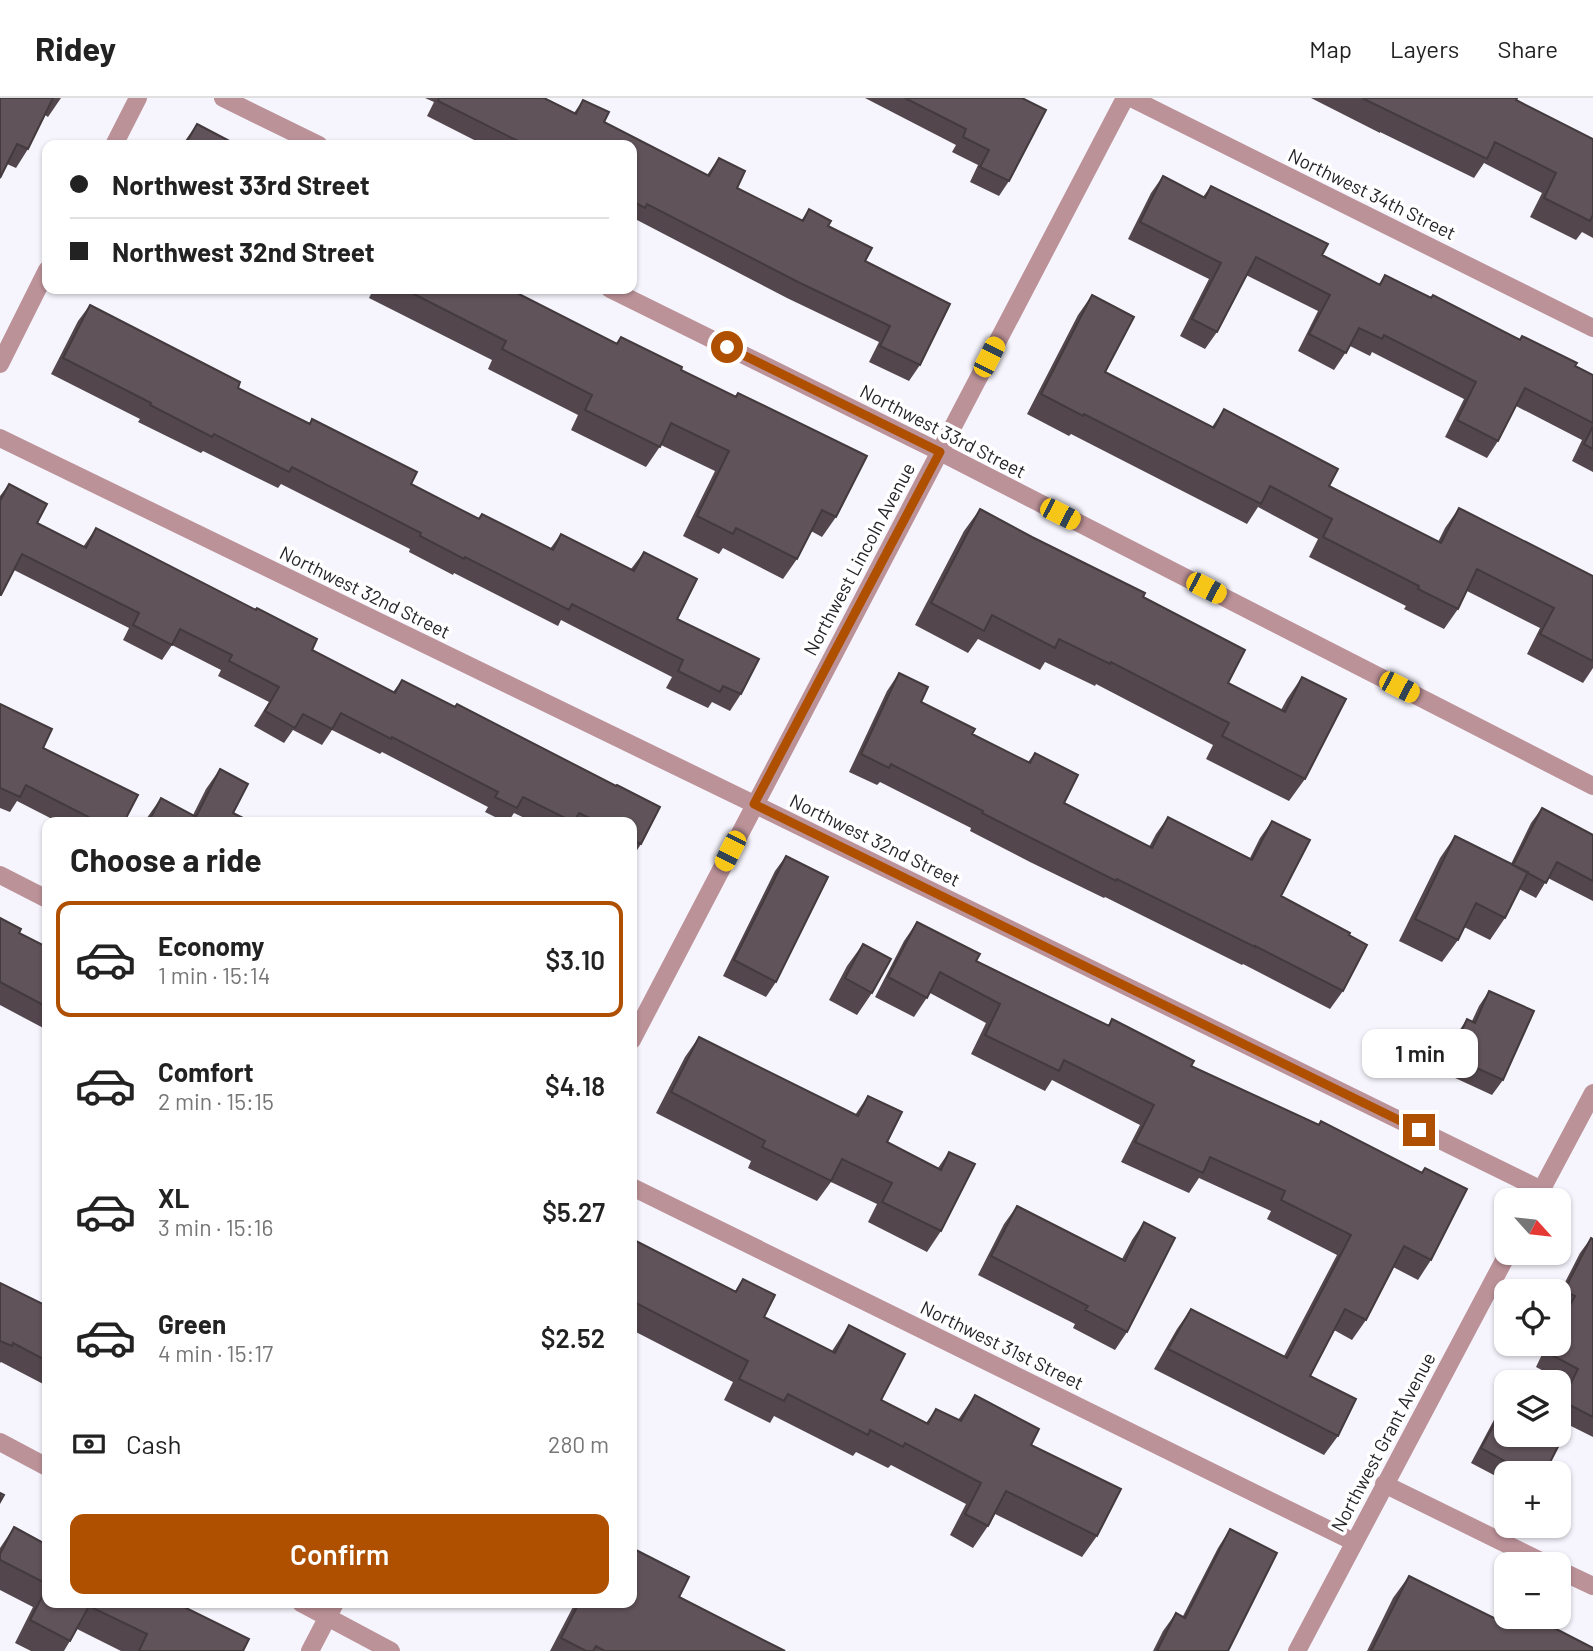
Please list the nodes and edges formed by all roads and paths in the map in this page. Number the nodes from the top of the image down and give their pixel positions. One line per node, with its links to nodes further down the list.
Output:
1 (138, 98): 5 (street)
2 (223, 98): 6 (street)
3 (1125, 98): 12 (street, Northwest Lincoln Avenue)
4 (1131, 98): 9 (street, Northwest 34th Street)
5 (117, 140)
6 (309, 140)
7 (42, 280): 10 (street)
8 (620, 294): 12 (street, Northwest 33rd Street)
9 (1593, 328)
10 (0, 364)
11 (0, 438): 14 (street, Northwest 32nd Street)
12 (940, 452): 13 (street, Northwest 33rd Street); 14 (street, Northwest Lincoln Avenue)
13 (1593, 786)
14 (754, 804): 17 (street, Northwest Lincoln Avenue); 19 (street, Northwest 32nd Street)
15 (0, 875): 16 (street)
16 (42, 896)
17 (637, 1030)
18 (1593, 1093): 20 (street)
19 (1525, 1188)
20 (1543, 1188)
21 (637, 1189): 26 (street, Northwest 31st Street)
22 (1502, 1265): 25 (street, Northwest Grant Avenue)
23 (0, 1441): 24 (street)
24 (42, 1464)
25 (1384, 1484): 26 (street, Northwest Grant Avenue); 27 (street)
26 (1354, 1542): 33 (street, Northwest Grant Avenue)
27 (1523, 1552)
28 (1571, 1576): 29 (street)
29 (1593, 1586)
30 (332, 1610): 31 (street); 32 (street)
31 (310, 1651)
32 (391, 1651)
33 (1297, 1651)

